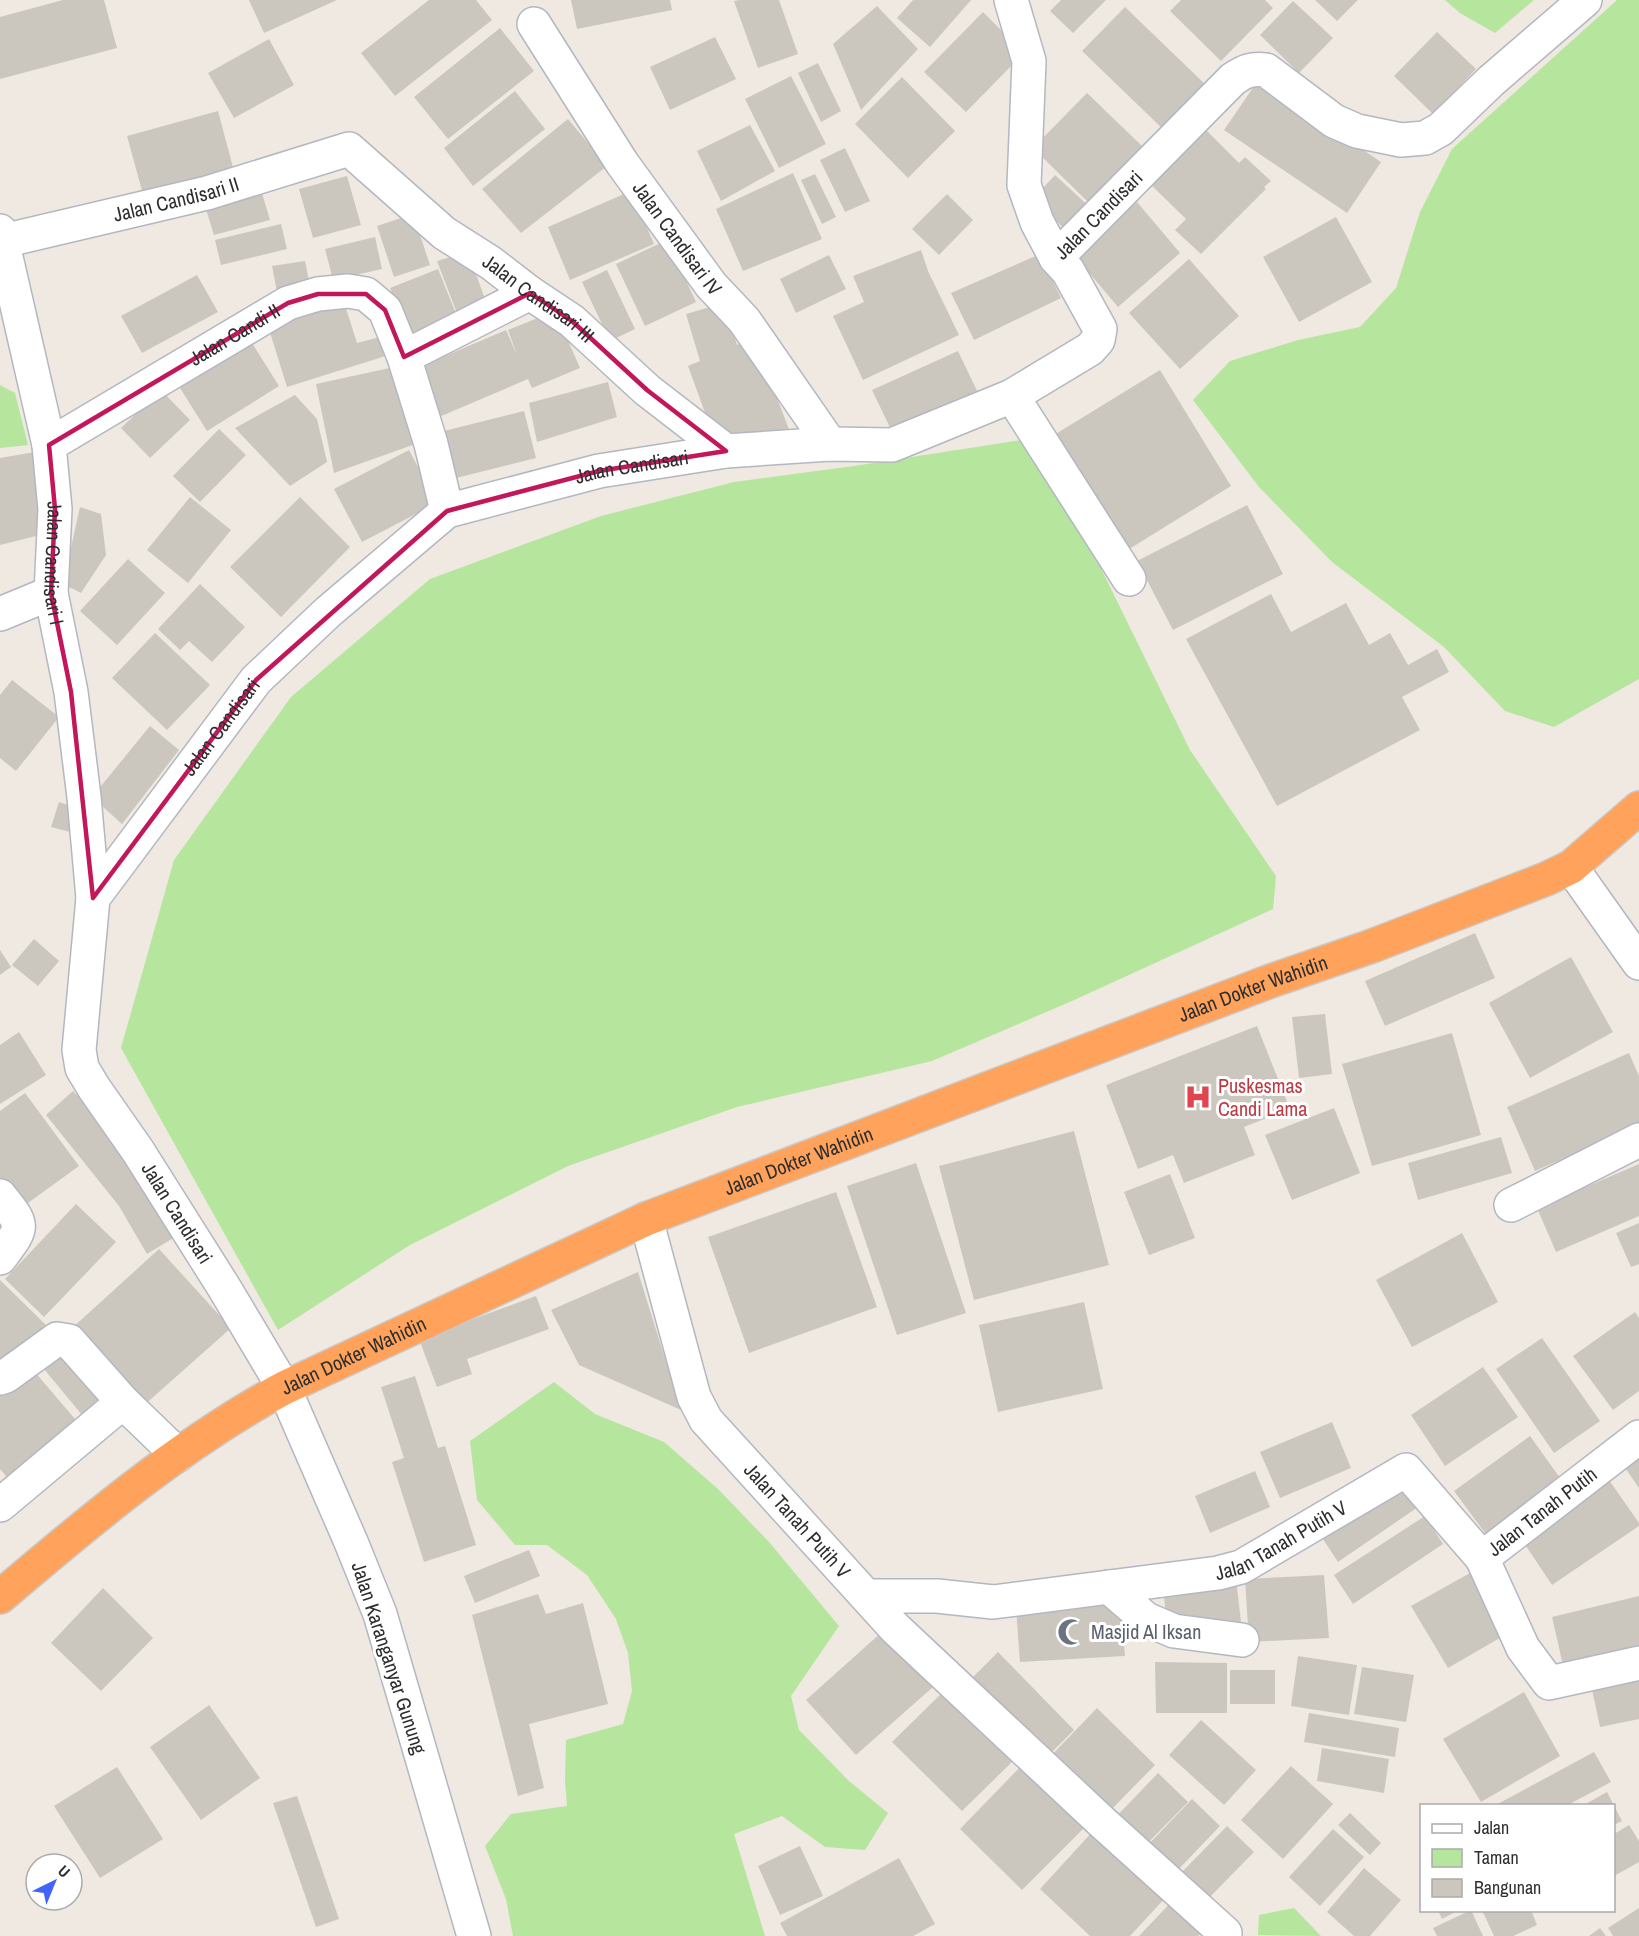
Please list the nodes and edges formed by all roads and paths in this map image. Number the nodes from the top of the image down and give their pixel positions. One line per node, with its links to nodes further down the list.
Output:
1 (1011, 0): 6 (street)
2 (1585, 0): 6 (street, Jalan Candisari)
3 (534, 24): 10 (street, Jalan Candisari IV)
4 (349, 149): 5 (street, Jalan Candisari II); 7 (street, Jalan Candisari III)
5 (2, 236): 11 (street, Jalan Candisari I)
6 (1056, 258): 9 (street, Jalan Candisari)
7 (530, 293): 8 (street); 12 (street, Jalan Candisari III)
8 (404, 357): 11 (street, Jalan Candi II); 13 (street, Jalan Candi II)
9 (1012, 396): 10 (street, Jalan Candisari); 14 (street)
10 (830, 444): 12 (street, Jalan Candisari)
11 (49, 445): 15 (street, Jalan Candisari I)
12 (726, 452): 13 (street, Jalan Candisari)
13 (447, 511): 19 (street, Jalan Candisari)
14 (1129, 579)
15 (51, 593): 16 (street); 19 (street, Jalan Candisari I)
16 (0, 614)
17 (1639, 808): 18 (highway, Jalan Dokter Wahidin)
18 (1571, 867): 20 (street); 24 (highway, Jalan Dokter Wahidin)
19 (93, 898): 27 (street, Jalan Candisari)
20 (1639, 963)
21 (1639, 1140): 23 (street)
22 (0, 1196): 25 (street)
23 (1511, 1205)
24 (646, 1219): 27 (highway, Jalan Dokter Wahidin); 35 (street, Jalan Tanah Putih V)
25 (0, 1258)
26 (0, 1378): 28 (street)
27 (284, 1388): 30 (highway, Jalan Dokter Wahidin); 40 (street, Jalan Karanganyar Gunung)
28 (123, 1402): 30 (street); 32 (street)
29 (1639, 1437): 33 (street, Jalan Tanah Putih)
30 (178, 1455): 36 (highway, Jalan Dokter Wahidin)
31 (1406, 1470): 33 (street, Jalan Tanah Putih); 34 (street, Jalan Tanah Putih V)
32 (0, 1505)
33 (1482, 1558): 38 (street)
34 (1109, 1587): 35 (street, Jalan Tanah Putih V); 37 (street)
35 (867, 1596): 39 (street)
36 (0, 1597)
37 (1242, 1640)
38 (1639, 1663)
39 (1225, 1932)
40 (474, 1936)

